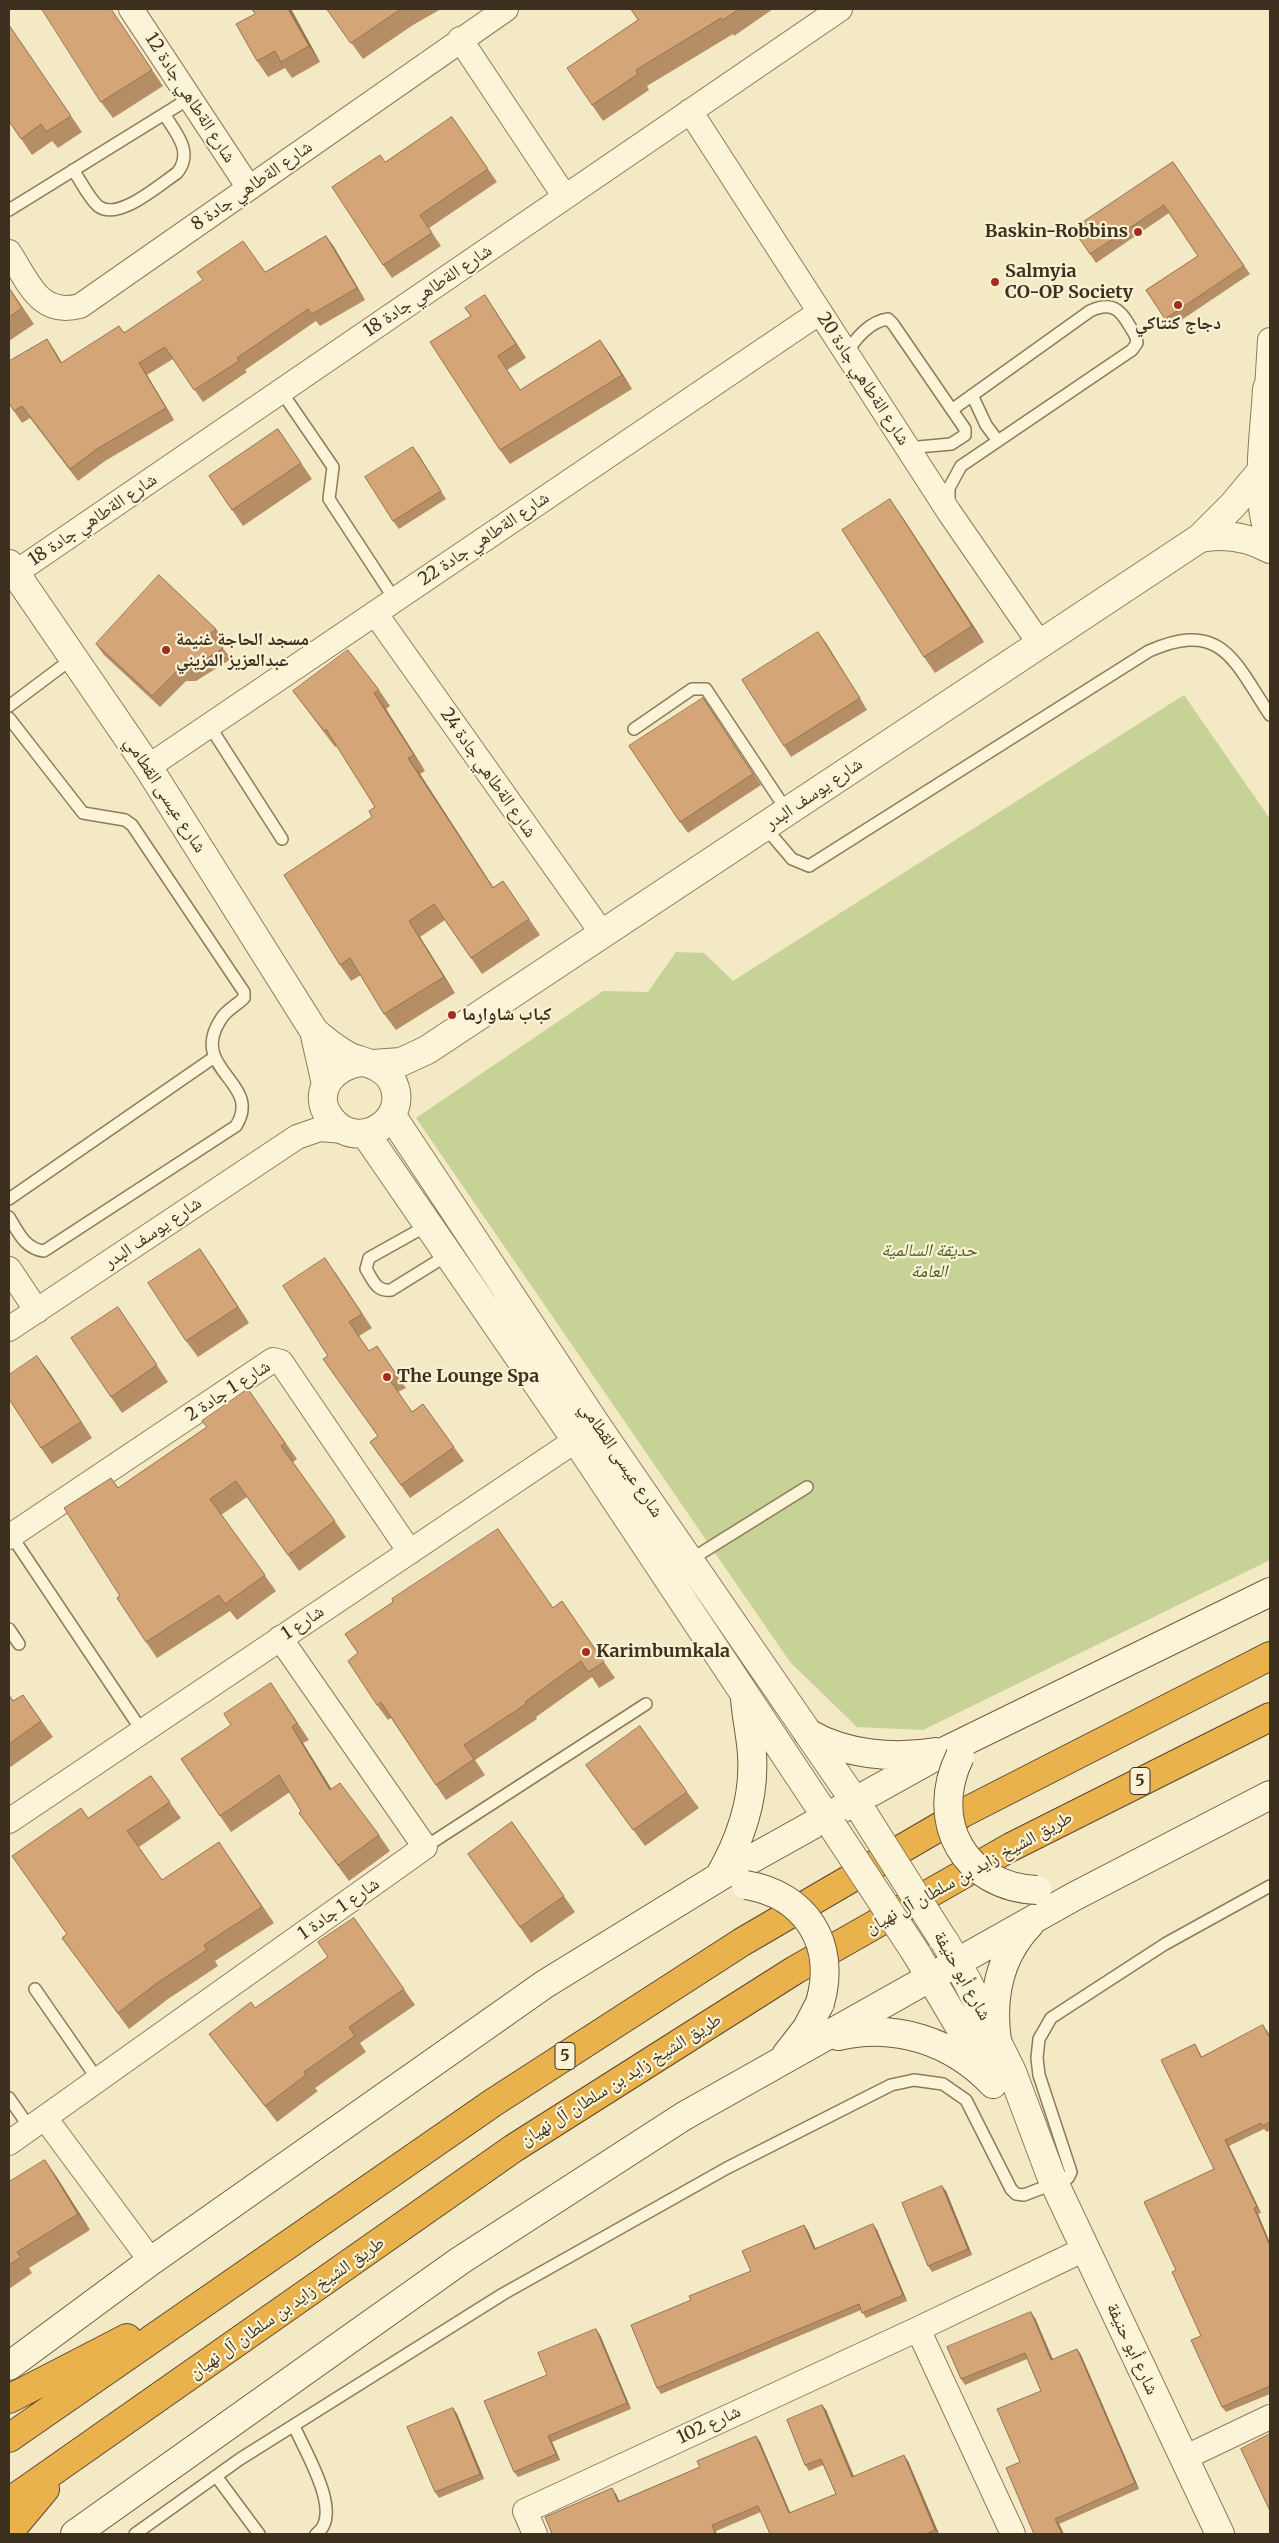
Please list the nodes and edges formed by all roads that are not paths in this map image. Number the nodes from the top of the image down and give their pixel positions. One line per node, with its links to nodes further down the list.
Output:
1 (131, 9): 5 (street, شارع الةطاهي جادة 12)
2 (506, 9): 4 (street, شارع الةطاهي جادة 8)
3 (840, 9): 6 (street, شارع الةطاهي جادة 18)
4 (460, 39): 9 (street, شارع الةطاهي جادة 8); 10 (street)
5 (190, 98): 7 (lane); 9 (street, شارع الةطاهي جادة 12)
6 (690, 111): 10 (street, شارع الةطاهي جادة 18); 13 (street, شارع الةطاهي جادة 20)
7 (164, 114): 8 (lane); 8 (lane)
8 (73, 170): 11 (lane)
9 (249, 188): 12 (street, شارع الةطاهي جادة 8)
10 (565, 197): 17 (street, شارع الةطاهي جادة 18)
11 (9, 210)
12 (9, 252)
13 (820, 312): 15 (street, شارع الةطاهي جادة 20); 28 (street, شارع الةطاهي جادة 22)
14 (1270, 340): 16 (street)
15 (847, 353): 19 (lane); 21 (street, شارع الةطاهي جادة 20)
16 (1269, 386): 22 (street)
17 (281, 391): 27 (street, شارع الةطاهي جادة 18); 28 (lane)
18 (972, 395): 19 (lane); 20 (lane); 20 (lane)
19 (953, 409): 21 (lane)
20 (998, 441): 23 (lane)
21 (907, 448): 23 (street, شارع الةطاهي جادة 20)
22 (1263, 469): 24 (street); 25 (street, شارع يوسف البدر)
23 (949, 512): 30 (street, شارع الةطاهي جادة 20)
24 (1270, 537)
25 (1200, 538): 26 (street, شارع يوسف البدر); 30 (street, شارع يوسف البدر)
26 (1270, 549)
27 (12, 568): 31 (street, شارع عيسى القطامي)
28 (394, 600): 29 (street, شارع الةطاهي جادة 22)
29 (375, 613): 35 (street, شارع الةطاهي جادة 22); 41 (street, شارع الةطاهي جادة 24)
30 (1040, 644): 38 (street, شارع يوسف البدر)
31 (73, 658): 32 (lane); 37 (street, شارع عيسى القطامي)
32 (9, 706)
33 (1270, 716): 39 (lane)
34 (9, 718): 44 (lane)
35 (209, 725): 37 (street, شارع الةطاهي جادة 22); 40 (lane)
36 (634, 729): 38 (lane)
37 (148, 767): 42 (street, شارع عيسى القطامي)
38 (787, 811): 39 (street, شارع يوسف البدر)
39 (764, 826): 41 (street, شارع يوسف البدر)
40 (282, 839)
41 (602, 933): 43 (street, شارع يوسف البدر)
42 (314, 1031): 45 (street, شارع عيسى القطامي); 46 (street, شارع عيسى القطامي)
43 (427, 1050): 45 (street, شارع يوسف البدر); 47 (street, شارع يوسف البدر)
44 (214, 1058): 50 (lane); 51 (lane)
45 (368, 1063): 46 (street); 47 (street)
46 (325, 1090): 48 (street); 49 (street, شارع يوسف البدر)
47 (394, 1109): 48 (street); 57 (street, شارع عيسى القطامي)
48 (355, 1132): 49 (street, شارع يوسف البدر); 52 (street, شارع عيسى القطامي)
49 (297, 1137): 55 (street, شارع يوسف البدر)
50 (9, 1199)
51 (9, 1218)
52 (428, 1225): 53 (street, شارع عيسى القطامي); 53 (lane)
53 (448, 1254): 57 (street, شارع عيسى القطامي)
54 (9, 1269): 55 (street)
55 (37, 1311): 56 (street, شارع يوسف البدر)
56 (9, 1329)
57 (586, 1433): 60 (street, شارع 1); 61 (street, شارع عيسى القطامي); 67 (street, شارع عيسى القطامي)
58 (807, 1487): 61 (lane)
59 (10, 1536): 60 (street, شارع 1 جادة 2); 70 (lane)
60 (410, 1552): 64 (street, شارع 1)
61 (690, 1560): 71 (street, شارع عيسى القطامي)
62 (1270, 1592): 72 (street)
63 (9, 1629): 65 (lane)
64 (280, 1638): 70 (street, شارع 1); 77 (street)
65 (19, 1644)
66 (1270, 1656): 95 (highway, 5)
67 (746, 1697): 76 (street, شارع عيسى القطامي); 78 (street)
68 (646, 1704): 77 (lane)
69 (1270, 1717): 103 (highway, طريق الشيخ زايد بن سلطان آل نهيان / 5)
70 (142, 1731): 75 (street, شارع 1)
71 (808, 1733): 72 (street); 74 (street, شارع عيسى القطامي)
72 (954, 1753): 74 (street); 80 (street, bridge)
73 (1270, 1795): 80 (street)
74 (859, 1807): 76 (street); 81 (street, شارع أبو حنيفة, bridge)
75 (9, 1821)
76 (829, 1822): 78 (street); 82 (street, شارع أبو حنيفة, bridge)
77 (425, 1848): 87 (street, شارع 1 جادة 1)
78 (712, 1882): 86 (street, bridge); 94 (street)
79 (1270, 1886): 92 (lane)
80 (1038, 1904): 81 (street); 84 (street)
81 (957, 1962): 82 (street); 84 (street, شارع أبو حنيفة)
82 (930, 1976): 85 (street); 88 (street, شارع أبو حنيفة)
83 (35, 1989): 87 (lane)
84 (997, 2041): 92 (street, شارع أبو حنيفة)
85 (815, 2044): 86 (street); 88 (street)
86 (779, 2061): 107 (street)
87 (98, 2080): 90 (street, شارع 1 جادة 1)
88 (993, 2084): 92 (street, شارع أبو حنيفة)
89 (9, 2098): 90 (lane)
90 (38, 2123): 91 (street, شارع 1 جادة 1); 94 (street)
91 (9, 2143)
92 (1050, 2174): 93 (street, شارع أبو حنيفة); 100 (lane)
93 (1085, 2249): 96 (street, شارع 102); 102 (street, شارع أبو حنيفة)
94 (151, 2261): 97 (street)
95 (228, 2286): 98 (highway); 101 (highway, 5)
96 (918, 2329): 111 (street, شارع 102); 112 (street)
97 (9, 2366)
98 (9, 2399)
99 (1270, 2417): 102 (street)
100 (294, 2426): 104 (lane); 110 (lane)
101 (9, 2438)
102 (1184, 2458): 113 (street, شارع أبو حنيفة)
103 (70, 2459): 105 (highway, طريق الشيخ زايد بن سلطان آل نهيان / 5); 106 (highway)
104 (216, 2476): 108 (lane); 109 (lane)
105 (9, 2502)
106 (9, 2532)
107 (75, 2534)
108 (136, 2534)
109 (259, 2534)
110 (316, 2534)
111 (535, 2534)
112 (1013, 2534)
113 (1220, 2534)

